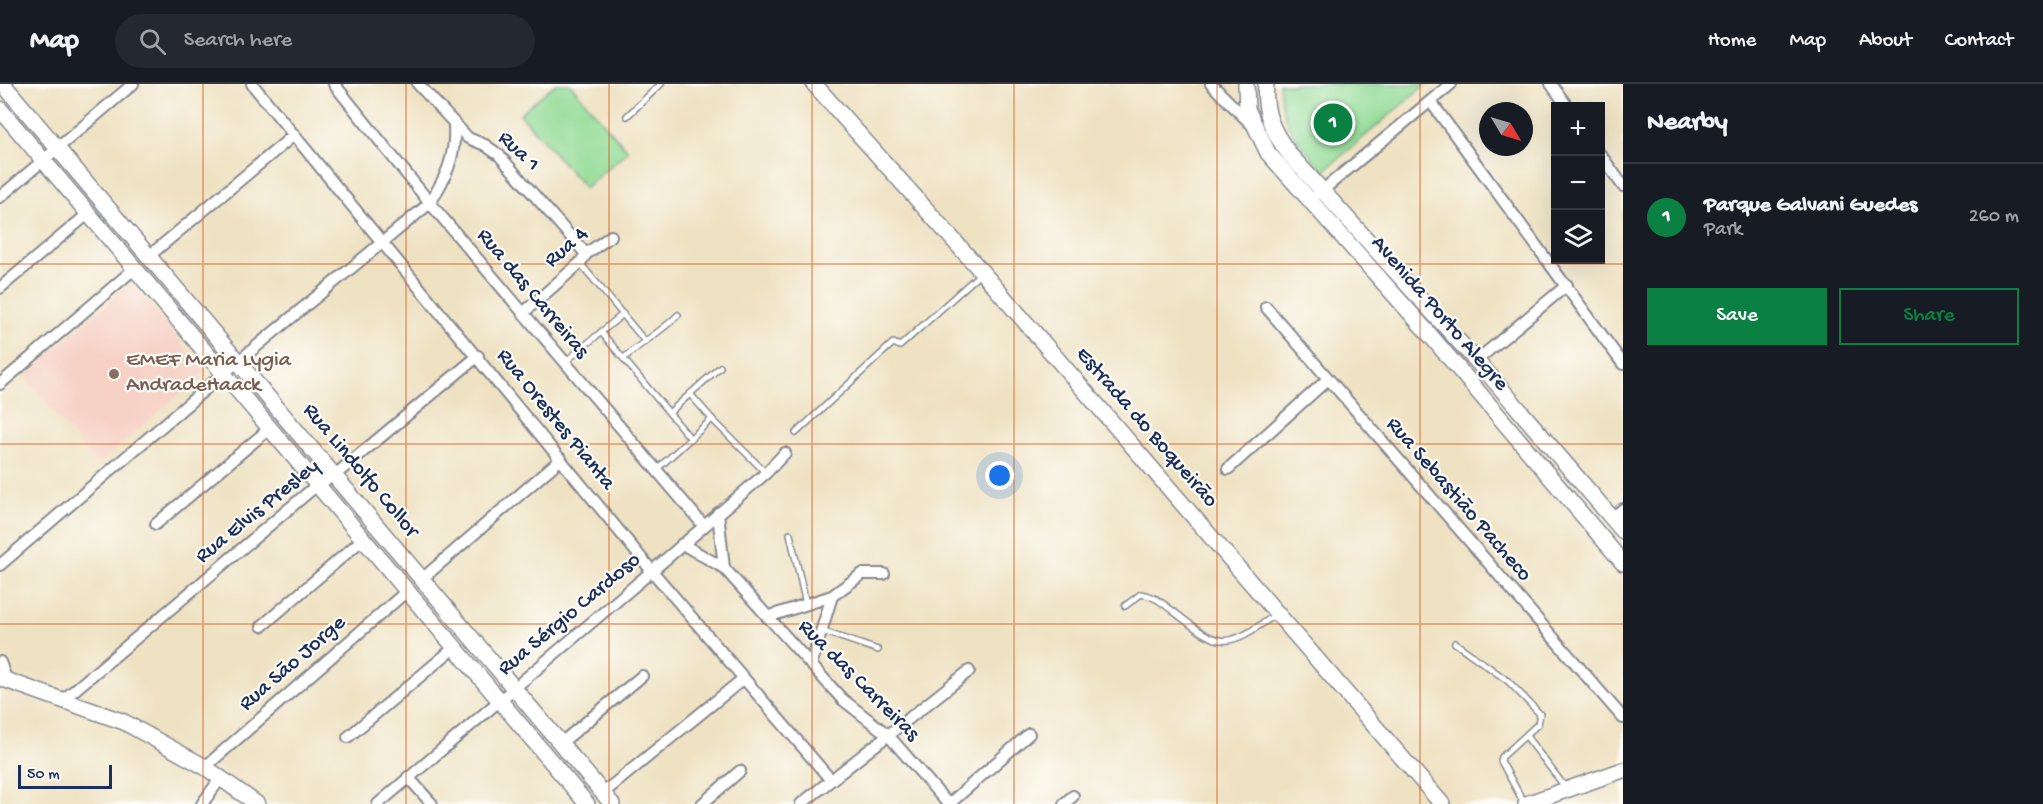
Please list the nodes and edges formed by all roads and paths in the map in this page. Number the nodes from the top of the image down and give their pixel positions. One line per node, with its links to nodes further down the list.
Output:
1 (3, 84): 21 (street, Rua Lindolfo Collor)
2 (133, 84): 21 (street)
3 (252, 84): 20 (street, Rua Orestes Pianta)
4 (334, 84): 28 (street, Rua das Carreiras)
5 (418, 84): 18 (street, Rua 1)
6 (662, 84): 16 (lane)
7 (814, 84): 35 (street, Estrada do Boqueirão)
8 (1211, 84): 19 (street)
9 (1246, 84): 19 (street, Avenida Porto Alegre)
10 (1266, 84): 17 (street, Avenida Porto Alegre)
11 (1451, 84): 13 (street)
12 (1551, 84): 14 (street)
13 (1431, 102): 25 (street); 36 (street)
14 (1564, 102)
15 (0, 109): 23 (street, Rua Lindolfo Collor)
16 (627, 116)
17 (1269, 121): 19 (street); 25 (street, Avenida Porto Alegre)
18 (454, 125): 28 (street); 33 (street, Rua 1)
19 (1254, 126): 27 (street, Avenida Porto Alegre)
20 (294, 135): 31 (street, Rua Orestes Pianta); 32 (street)
21 (58, 149): 23 (street); 32 (street, Rua Lindolfo Collor)
22 (1601, 156): 24 (street)
23 (44, 161): 26 (street); 29 (street, Rua Lindolfo Collor)
24 (1623, 186)
25 (1321, 191): 27 (street); 42 (street, Avenida Porto Alegre)
26 (0, 197)
27 (1308, 201): 44 (street, Avenida Porto Alegre)
28 (430, 203): 31 (street); 39 (street, Rua das Carreiras)
29 (89, 213): 34 (street, Rua Lindolfo Collor); 37 (street)
30 (611, 236): 33 (street, Rua 4)
31 (383, 243): 46 (street, Rua Orestes Pianta); 49 (street)
32 (149, 256): 49 (street, Rua Lindolfo Collor)
33 (583, 259): 39 (street, Rua 4); 40 (lane)
34 (134, 269): 53 (street, Rua Lindolfo Collor); 55 (street)
35 (982, 272): 60 (lane); 89 (street, Estrada do Boqueirão)
36 (1567, 285): 48 (street); 51 (street)
37 (0, 288)
38 (1266, 307): 54 (street, Rua Sebastião Pacheco)
39 (523, 313): 50 (street, Rua das Carreiras)
40 (623, 314): 43 (lane); 45 (lane)
41 (678, 315): 45 (lane)
42 (1444, 324): 44 (street); 48 (street, Avenida Porto Alegre)
43 (601, 332): 47 (lane); 50 (lane)
44 (1430, 335): 64 (street, Avenida Porto Alegre)
45 (644, 340): 47 (lane)
46 (477, 356): 65 (street, Rua Orestes Pianta); 69 (street, Rua Elvis Presley)
47 (624, 358): 57 (lane)
48 (1476, 361): 62 (street, Avenida Porto Alegre)
49 (239, 362): 53 (street); 69 (street, Rua Lindolfo Collor)
50 (565, 362): 67 (street, Rua das Carreiras)
51 (1623, 363)
52 (720, 367): 56 (lane)
53 (223, 374): 59 (street, Rua Lindolfo Collor); 80 (street)
54 (1327, 380): 66 (street); 105 (street, Rua Sebastião Pacheco)
55 (0, 384)
56 (690, 394): 57 (lane); 58 (lane)
57 (670, 412): 61 (lane)
58 (712, 419): 61 (lane); 68 (lane)
59 (269, 429): 70 (street, Rua Lindolfo Collor); 73 (street)
60 (796, 433)
61 (692, 439): 67 (lane)
62 (1546, 439): 64 (street); 72 (street, Avenida Porto Alegre)
63 (785, 453): 68 (street, Rua Sérgio Cardoso)
64 (1532, 455): 79 (street, Avenida Porto Alegre)
65 (561, 459): 82 (street, Rua Orestes Pianta); 84 (street)
66 (1228, 469)
67 (656, 470): 74 (street, Rua das Carreiras)
68 (766, 473): 71 (street, Rua Sérgio Cardoso)
69 (335, 475): 70 (street, Rua Elvis Presley); 84 (street, Rua Lindolfo Collor)
70 (317, 485): 77 (street, Rua Lindolfo Collor); 103 (street, Rua Elvis Presley)
71 (718, 513): 74 (street, Rua Sérgio Cardoso); 81 (street)
72 (1618, 513): 75 (street, Avenida Porto Alegre)
73 (156, 524)
74 (704, 526): 78 (street, Rua Sérgio Cardoso)
75 (1623, 531)
76 (790, 534): 87 (lane)
77 (363, 539): 85 (street, Rua Lindolfo Collor); 91 (street)
78 (682, 544): 81 (street, Rua das Carreiras); 82 (street, Rua Sérgio Cardoso)
79 (1623, 563)
80 (0, 565)
81 (724, 568): 90 (street, Rua das Carreiras)
82 (652, 572): 101 (street, Rua Orestes Pianta); 102 (street, Rua Sérgio Cardoso)
83 (885, 574): 86 (street)
84 (422, 579): 102 (street, Rua Lindolfo Collor)
85 (407, 591): 94 (street, Rua Lindolfo Collor); 111 (street, Rua São Jorge)
86 (832, 596): 87 (street); 92 (street)
87 (806, 604): 90 (street)
88 (1125, 606): 89 (lane)
89 (1276, 614): 129 (street, Estrada do Boqueirão)
90 (767, 617): 97 (street, Rua das Carreiras)
91 (261, 626)
92 (822, 630): 95 (lane); 97 (street)
93 (1455, 643): 108 (lane)
94 (454, 647): 104 (street, Rua Lindolfo Collor); 109 (street)
95 (879, 650)
96 (0, 662): 100 (street)
97 (812, 665): 107 (street, Rua das Carreiras)
98 (969, 671): 107 (street)
99 (642, 676): 110 (street)
100 (3, 678): 103 (street)
101 (743, 680): 116 (street, Rua Orestes Pianta); 119 (street)
102 (514, 687): 104 (street, Rua Sérgio Cardoso); 110 (street, Rua Lindolfo Collor)
103 (64, 699): 111 (street)
104 (500, 700): 114 (street, Rua Sérgio Cardoso); 124 (street, Rua Lindolfo Collor)
105 (1623, 718)
106 (1029, 734): 127 (street)
107 (888, 735): 116 (street); 127 (street, Rua das Carreiras)
108 (1526, 736): 117 (lane); 130 (lane)
109 (348, 738)
110 (561, 742): 119 (street, Rua Lindolfo Collor)
111 (205, 767): 115 (street)
112 (1623, 770): 117 (street)
113 (740, 771): 125 (street)
114 (408, 777): 122 (street, Rua Sérgio Cardoso); 123 (street)
115 (220, 779): 120 (street); 121 (street)
116 (830, 780): 126 (street)
117 (1566, 790): 130 (street)
118 (1073, 796): 128 (street)
119 (608, 799)
120 (202, 804)
121 (257, 804)
122 (378, 804)
123 (432, 804)
124 (587, 804)
125 (702, 804)
126 (801, 804)
127 (949, 804)
128 (1064, 804)
129 (1442, 804)
130 (1525, 804)

